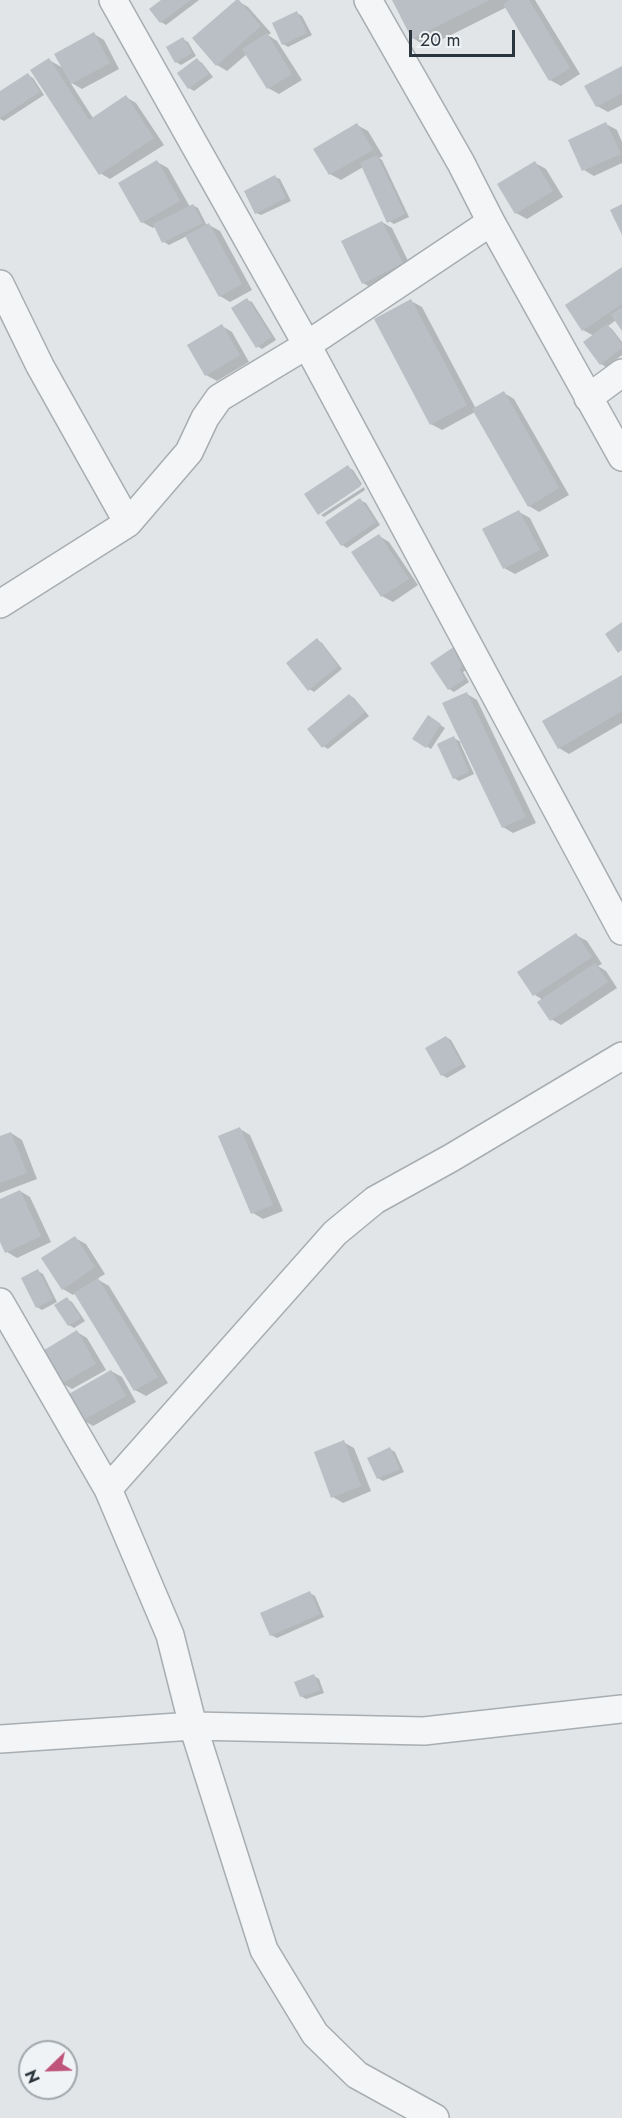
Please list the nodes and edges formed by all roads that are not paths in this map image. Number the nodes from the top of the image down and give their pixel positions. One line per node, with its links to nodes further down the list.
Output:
1 (113, 0): 5 (street)
2 (368, 0): 3 (street)
3 (490, 222): 5 (street); 7 (street)
4 (0, 284): 9 (street)
5 (308, 345): 9 (street); 11 (street)
6 (622, 373): 7 (street)
7 (588, 398): 8 (street)
8 (622, 457)
9 (128, 523): 10 (street)
10 (0, 604)
11 (622, 931)
12 (622, 1056): 14 (street)
13 (0, 1302): 14 (street)
14 (108, 1489): 16 (street)
15 (622, 1709): 16 (street)
16 (193, 1726): 17 (street); 18 (street)
17 (0, 1739)
18 (435, 2118)

